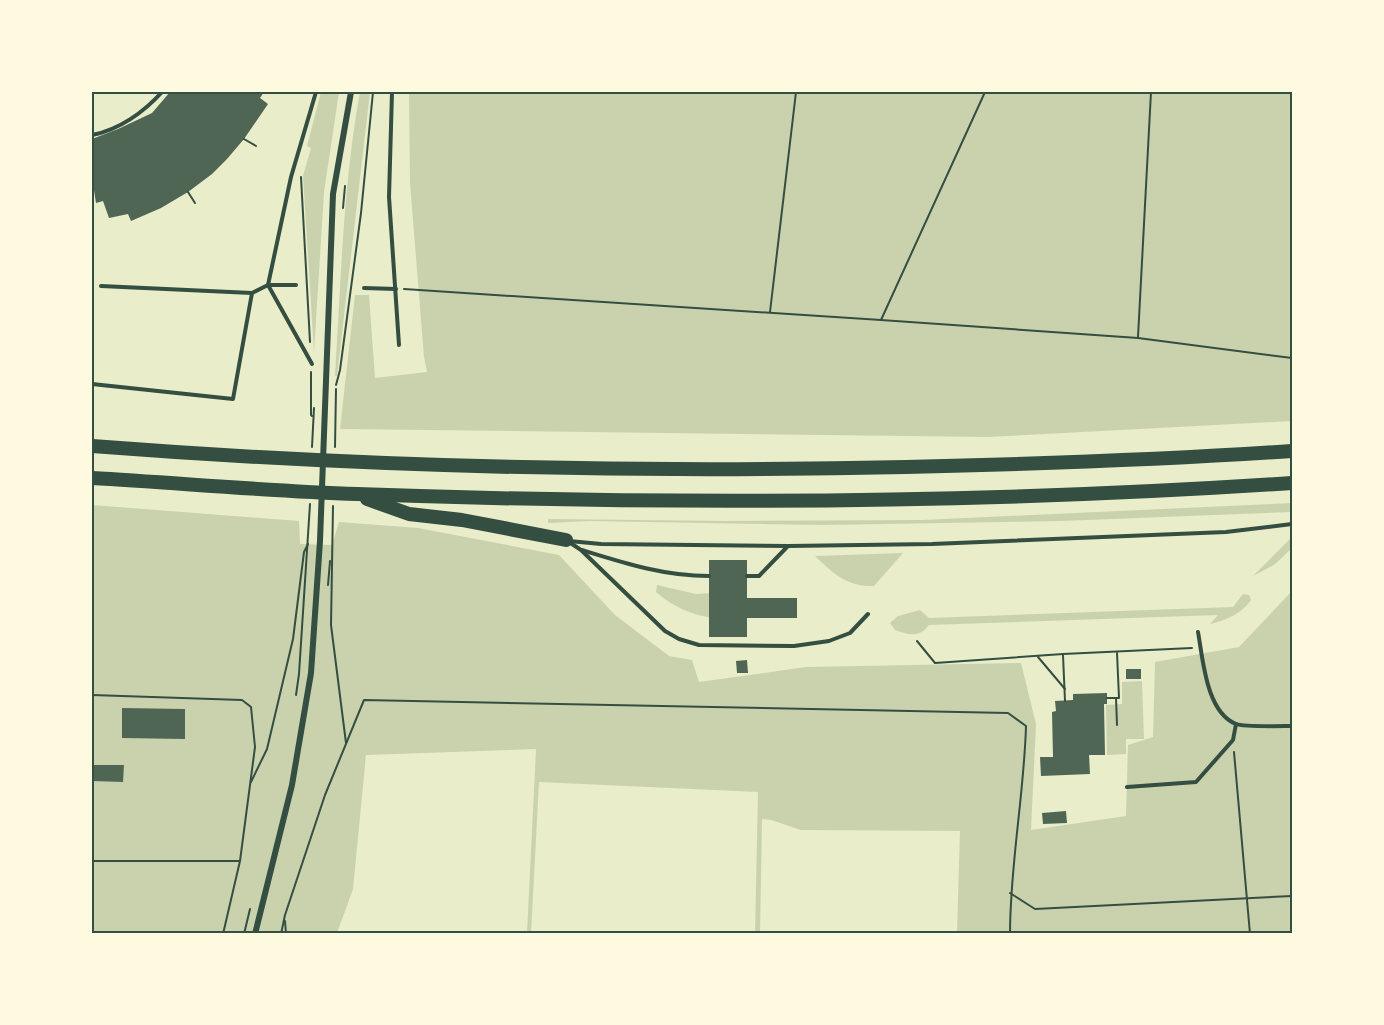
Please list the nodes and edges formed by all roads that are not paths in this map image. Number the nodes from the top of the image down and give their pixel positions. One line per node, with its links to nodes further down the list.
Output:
1 (162, 92): 5 (lane)
2 (316, 92): 6 (lane)
3 (351, 92): 31 (street)
4 (392, 92): 10 (lane)
5 (92, 135)
6 (268, 285): 7 (lane); 11 (lane); 13 (lane)
7 (296, 285)
8 (101, 286): 11 (lane)
9 (364, 288): 10 (lane)
10 (396, 289): 12 (lane)
11 (252, 293): 14 (lane)
12 (399, 345)
13 (312, 364)
14 (92, 384)
15 (92, 446): 16 (highway)
16 (1293, 451)
17 (92, 478): 19 (highway)
18 (1293, 483): 19 (highway)
19 (353, 494): 21 (highway)
20 (1293, 524): 22 (lane)
21 (566, 540): 22 (lane); 23 (lane)
22 (788, 546): 25 (lane)
23 (581, 550): 24 (lane); 26 (lane)
24 (709, 576)
25 (747, 576)
26 (868, 614)
27 (1198, 632): 28 (lane)
28 (1236, 724): 29 (lane); 30 (lane)
29 (1293, 726)
30 (1127, 787)
31 (255, 933)

